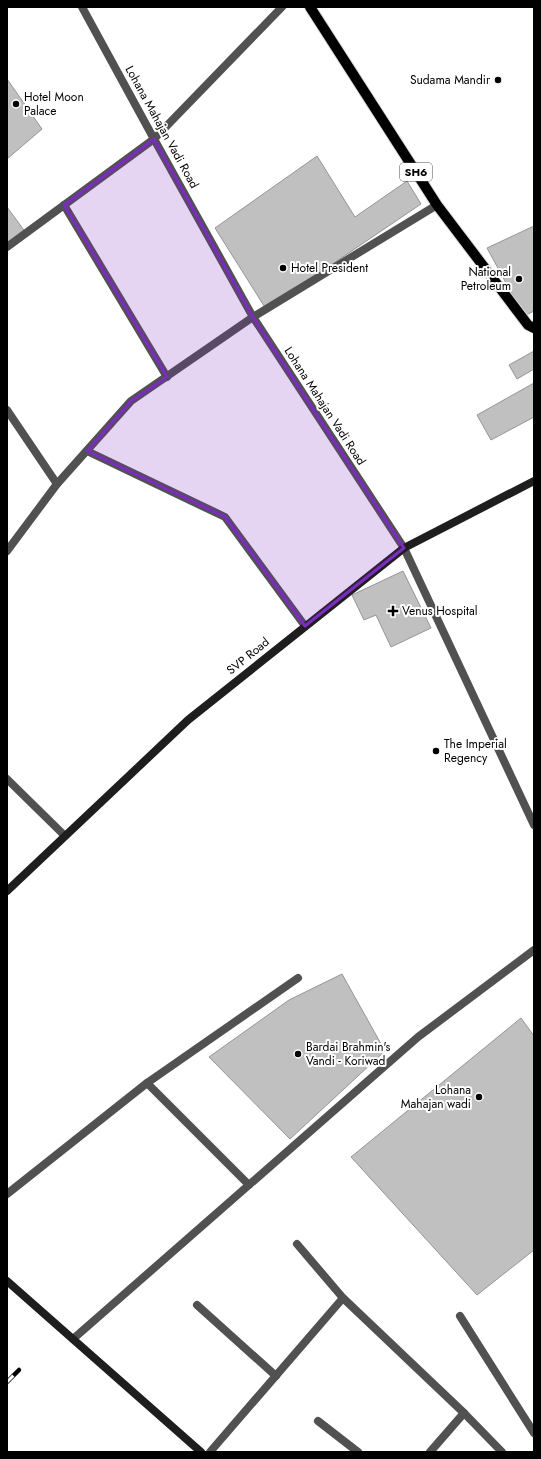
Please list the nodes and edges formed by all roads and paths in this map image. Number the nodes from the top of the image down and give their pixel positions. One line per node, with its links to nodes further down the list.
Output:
1 (82, 7): 4 (street, Lohana Mahajan Vadi Road)
2 (282, 7): 4 (street)
3 (310, 7): 6 (main road, SH6)
4 (154, 139): 5 (street); 8 (street, Lohana Mahajan Vadi Road)
5 (64, 205): 7 (street); 10 (street)
6 (437, 205): 8 (street); 9 (main road, SH6)
7 (7, 247)
8 (253, 317): 10 (street); 15 (street, Lohana Mahajan Vadi Road)
9 (534, 328)
10 (167, 377): 12 (street)
11 (7, 410): 14 (street)
12 (87, 451): 14 (street); 17 (street)
13 (534, 481): 15 (main road, SVP Road)
14 (57, 484): 16 (street)
15 (404, 548): 17 (main road, SVP Road); 19 (street, Lohana Mahajan Vadi Road)
16 (7, 551)
17 (305, 626): 20 (main road, SVP Road)
18 (7, 779): 20 (street)
19 (534, 825)
20 (65, 836): 21 (main road, SVP Road)
21 (7, 891)
22 (534, 950): 25 (street)
23 (298, 978): 24 (street)
24 (147, 1083): 25 (street); 26 (street)
25 (249, 1185): 32 (street)
26 (7, 1194)
27 (297, 1244): 29 (street)
28 (7, 1281): 32 (main road)
29 (343, 1298): 33 (street); 34 (street)
30 (197, 1305): 33 (street)
31 (460, 1316): 36 (street)
32 (73, 1339): 37 (main road)
33 (276, 1376): 38 (street)
34 (464, 1413): 40 (street); 41 (street)
35 (318, 1421): 39 (street)
36 (534, 1433)
37 (201, 1452)
38 (210, 1452)
39 (358, 1452)
40 (430, 1452)
41 (502, 1452)

